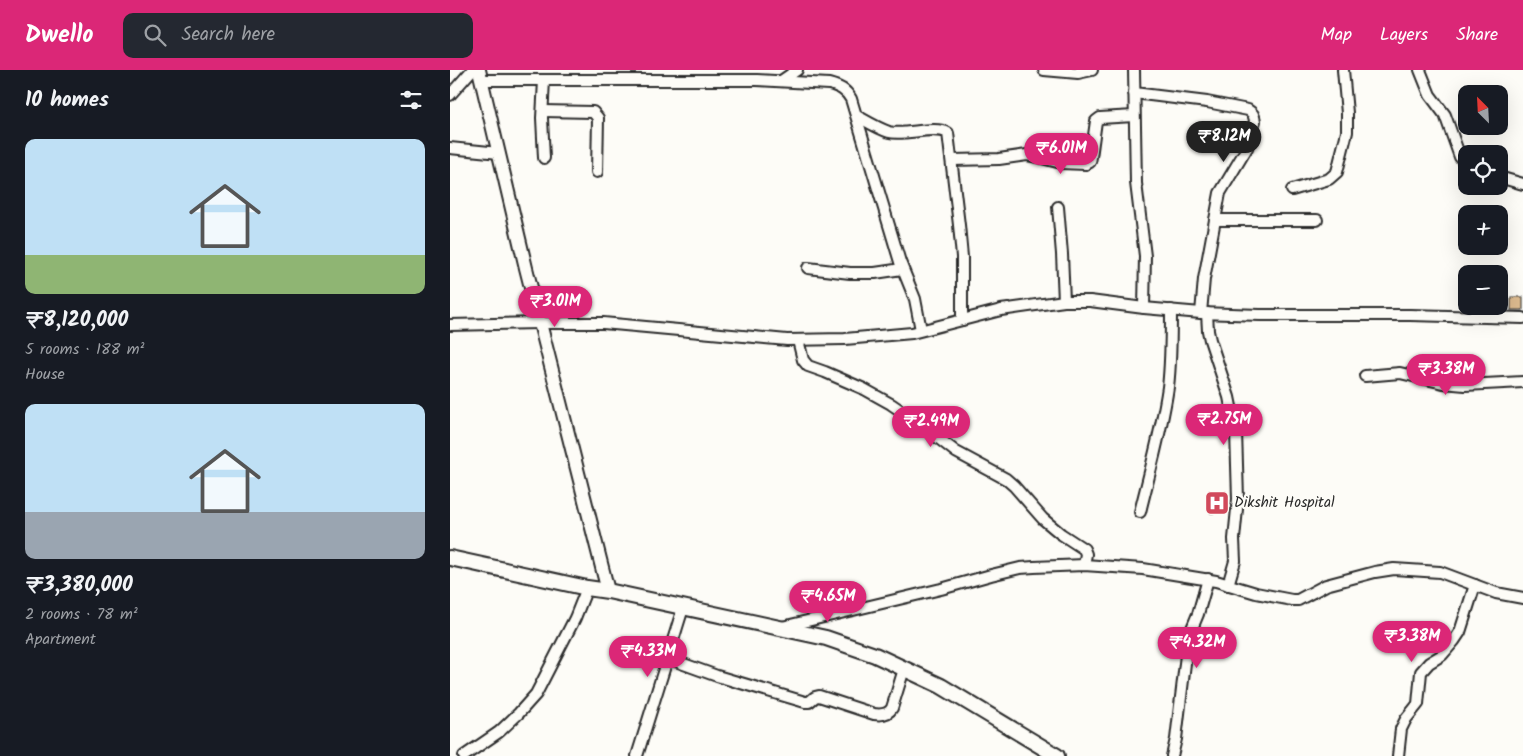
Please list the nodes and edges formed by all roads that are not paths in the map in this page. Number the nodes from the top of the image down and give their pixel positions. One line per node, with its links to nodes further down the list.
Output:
1 (472, 70): 13 (street)
2 (797, 70): 11 (street)
3 (1044, 70): 4 (street)
4 (1092, 70)
5 (1134, 70): 12 (street)
6 (1343, 70): 25 (street)
7 (1420, 70): 18 (street)
8 (480, 75): 10 (street); 19 (street)
9 (668, 75): 10 (street); 11 (street)
10 (544, 80): 14 (street)
11 (781, 81): 15 (street)
12 (1134, 93): 16 (street); 27 (street)
13 (450, 95)
14 (543, 111): 20 (street); 22 (street)
15 (857, 116): 21 (street); 30 (street)
16 (1134, 116): 21 (street); 32 (street)
17 (450, 148): 19 (street)
18 (1458, 151)
19 (499, 154): 37 (street)
20 (544, 158)
21 (952, 160): 36 (street)
22 (597, 172)
23 (1508, 180): 24 (street)
24 (1523, 184)
25 (1292, 190)
26 (1058, 207): 31 (street)
27 (1215, 220): 28 (street); 34 (street)
28 (1317, 220)
29 (808, 268): 30 (street)
30 (902, 269): 39 (street)
31 (1064, 301): 32 (street); 36 (street)
32 (1144, 308): 33 (street)
33 (1171, 310): 34 (street); 43 (street)
34 (1204, 313): 35 (street); 47 (street)
35 (1523, 318)
36 (962, 320): 39 (street)
37 (540, 323): 38 (street); 40 (street); 50 (street)
38 (450, 325)
39 (922, 330): 40 (street)
40 (798, 340): 45 (street)
41 (1365, 376): 42 (street)
42 (1523, 382)
43 (1140, 512)
44 (450, 558): 49 (main road)
45 (1084, 565): 46 (street); 53 (street)
46 (1208, 579): 47 (street); 59 (street)
47 (1228, 585): 48 (street)
48 (1475, 585): 51 (street); 60 (street)
49 (587, 588): 50 (main road); 56 (street)
50 (608, 591): 52 (main road)
51 (1523, 598)
52 (683, 608): 53 (main road); 54 (street)
53 (779, 628): 55 (main road)
54 (667, 658): 55 (street); 57 (street)
55 (904, 668): 58 (main road)
56 (464, 756)
57 (637, 756)
58 (1057, 756)
59 (1172, 756)
60 (1398, 756)

